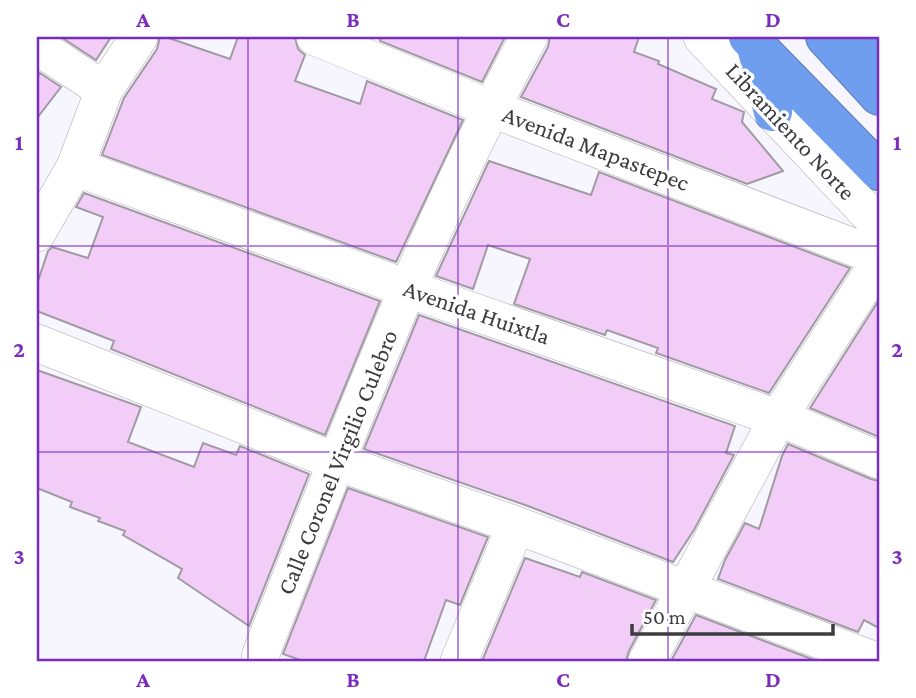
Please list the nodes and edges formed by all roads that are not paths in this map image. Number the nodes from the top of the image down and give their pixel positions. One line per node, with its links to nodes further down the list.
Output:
1 (139, 37): 10 (street)
2 (529, 37): 12 (street, Calle Coronel Virgilio Culebro)
3 (702, 37): 13 (street, Libramiento Norte)
4 (825, 37): 11 (highway)
5 (856, 37): 9 (highway)
6 (321, 38): 12 (street, Avenida Mapastepec)
7 (752, 41): 13 (highway); 15 (highway, Libramiento Norte)
8 (37, 46): 10 (street)
9 (879, 52)
10 (104, 90): 14 (street)
11 (879, 96)
12 (490, 108): 18 (street, Avenida Mapastepec); 19 (street, Calle Coronel Virgilio Culebro)
13 (774, 112): 16 (street, Libramiento Norte)
14 (75, 166): 17 (street); 19 (street, Avenida Huixtla)
15 (879, 171)
16 (879, 225)
17 (37, 233)
18 (879, 259): 21 (street)
19 (406, 288): 21 (street, Avenida Huixtla); 23 (street, Calle Coronel Virgilio Culebro)
20 (37, 342): 23 (street)
21 (778, 418): 22 (street, Avenida Huixtla); 25 (street)
22 (879, 460)
23 (337, 462): 24 (street); 26 (street, Calle Coronel Virgilio Culebro)
24 (516, 525): 25 (street); 27 (street)
25 (685, 590): 28 (street); 29 (street)
26 (261, 661)
27 (459, 661)
28 (647, 661)
29 (876, 661)

